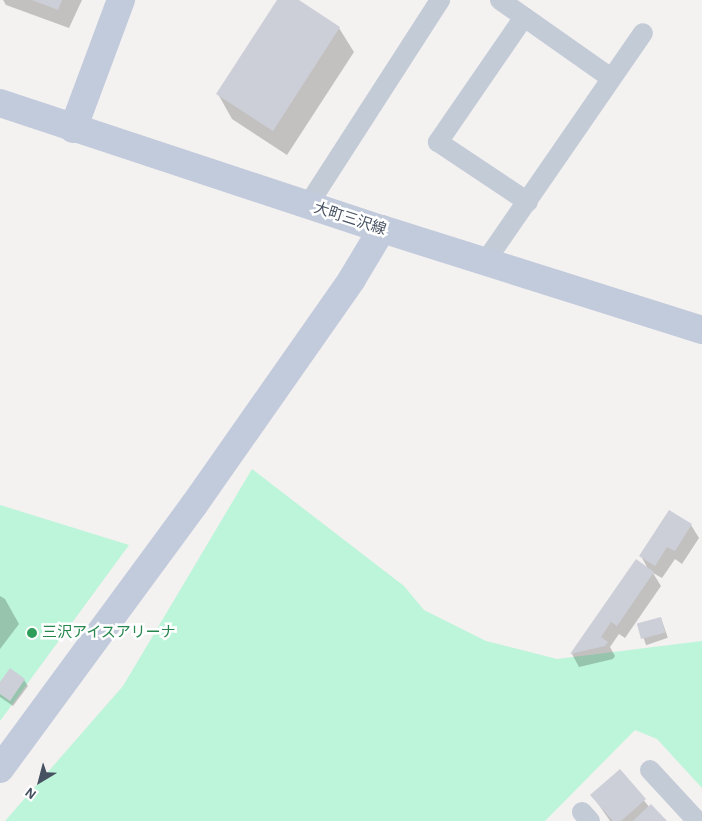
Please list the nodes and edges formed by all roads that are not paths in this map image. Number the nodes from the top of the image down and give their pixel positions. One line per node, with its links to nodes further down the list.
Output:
1 (121, 0): 8 (street)
2 (500, 0): 4 (street)
3 (434, 2): 10 (street)
4 (524, 17): 6 (street); 9 (street)
5 (643, 34): 6 (street)
6 (611, 78): 9 (street)
7 (0, 103): 8 (street, 大町三沢線)
8 (74, 129): 10 (street, 大町三沢線)
9 (528, 202): 12 (street)
10 (308, 205): 11 (street, 大町三沢線)
11 (382, 229): 12 (street, 大町三沢線); 14 (street)
12 (485, 262): 13 (street, 大町三沢線)
13 (702, 330)
14 (0, 769)
15 (650, 770): 16 (street)
16 (697, 821)

